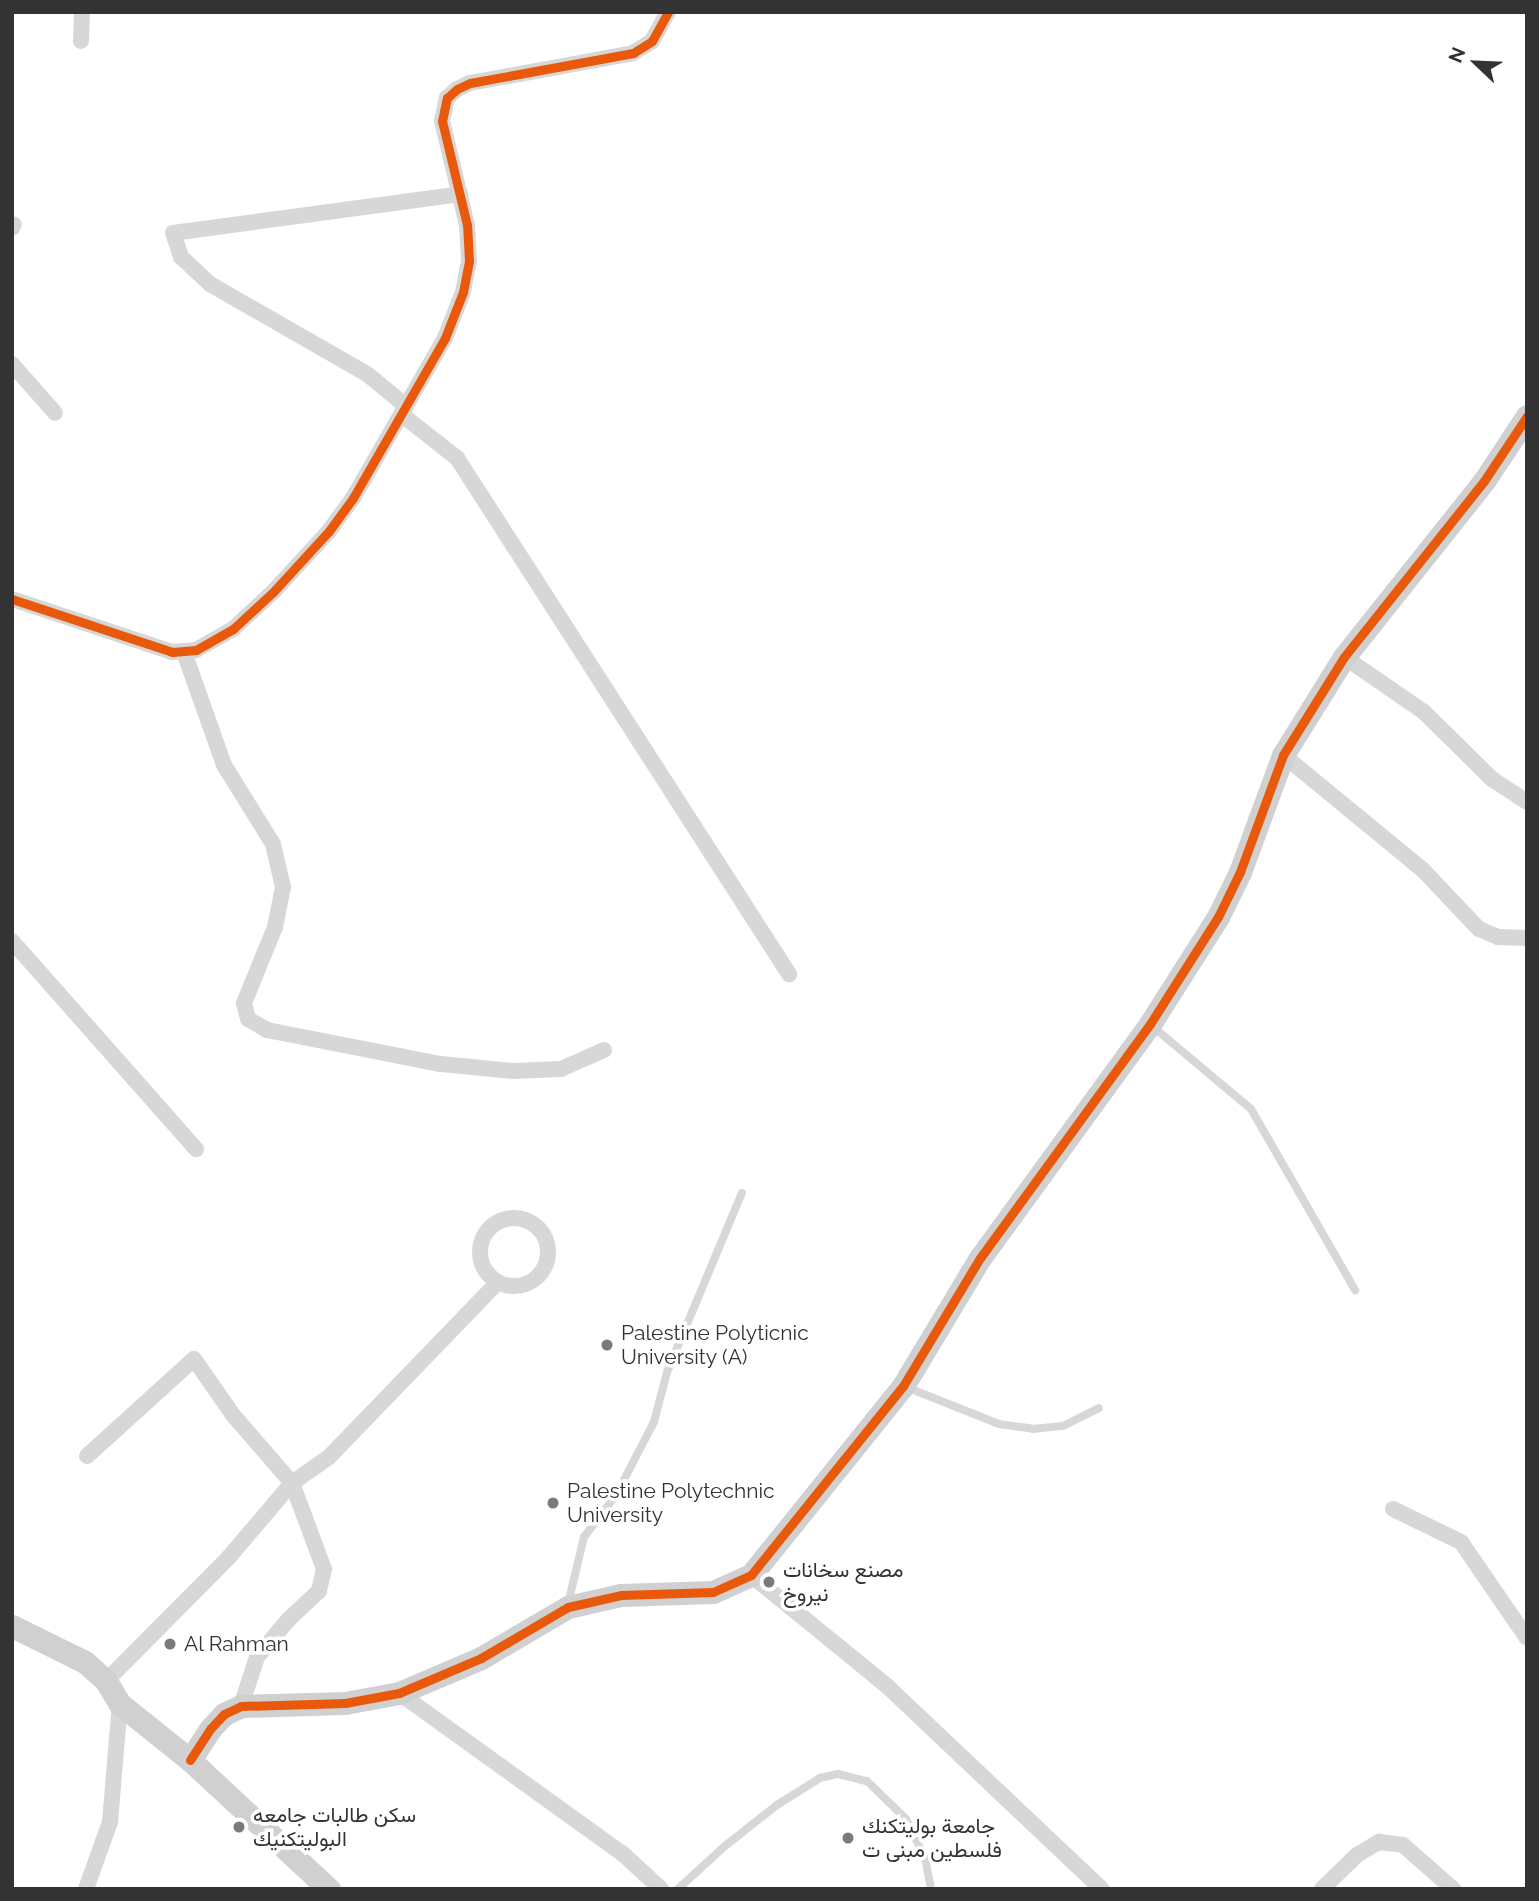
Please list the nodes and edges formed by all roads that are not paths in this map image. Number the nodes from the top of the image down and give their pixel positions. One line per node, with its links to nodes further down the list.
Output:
1 (82, 12): 3 (street)
2 (667, 12): 4 (street)
3 (81, 41)
4 (460, 194): 6 (street); 6 (street)
5 (12, 363): 7 (street)
6 (404, 410): 10 (street); 16 (street)
7 (55, 413)
8 (1527, 416): 11 (street)
9 (12, 599): 10 (street)
10 (184, 652): 18 (street)
11 (1344, 657): 12 (street); 13 (street)
12 (1283, 755): 14 (street); 17 (street)
13 (1527, 802)
14 (1527, 938)
15 (12, 941): 19 (street)
16 (789, 974)
17 (1150, 1024): 22 (lane); 23 (street)
18 (604, 1050)
19 (196, 1149)
20 (742, 1194): 29 (lane)
21 (498, 1282): 21 (street); 26 (street)
22 (1355, 1290)
23 (903, 1386): 24 (lane); 28 (street)
24 (1099, 1408)
25 (87, 1456): 26 (street)
26 (292, 1483): 32 (street); 35 (street)
27 (1393, 1509): 31 (street)
28 (751, 1575): 29 (street); 42 (street)
29 (568, 1607): 33 (street)
30 (12, 1626): 32 (street)
31 (1527, 1638)
32 (106, 1681): 34 (street)
33 (399, 1693): 35 (street); 39 (street)
34 (120, 1704): 36 (street); 37 (street)
35 (241, 1706): 36 (street)
36 (190, 1760): 38 (street)
37 (86, 1889)
38 (329, 1889)
39 (661, 1889)
40 (678, 1889): 41 (lane)
41 (931, 1889)
42 (1102, 1889)
43 (1322, 1889): 44 (street)
44 (1453, 1889)

